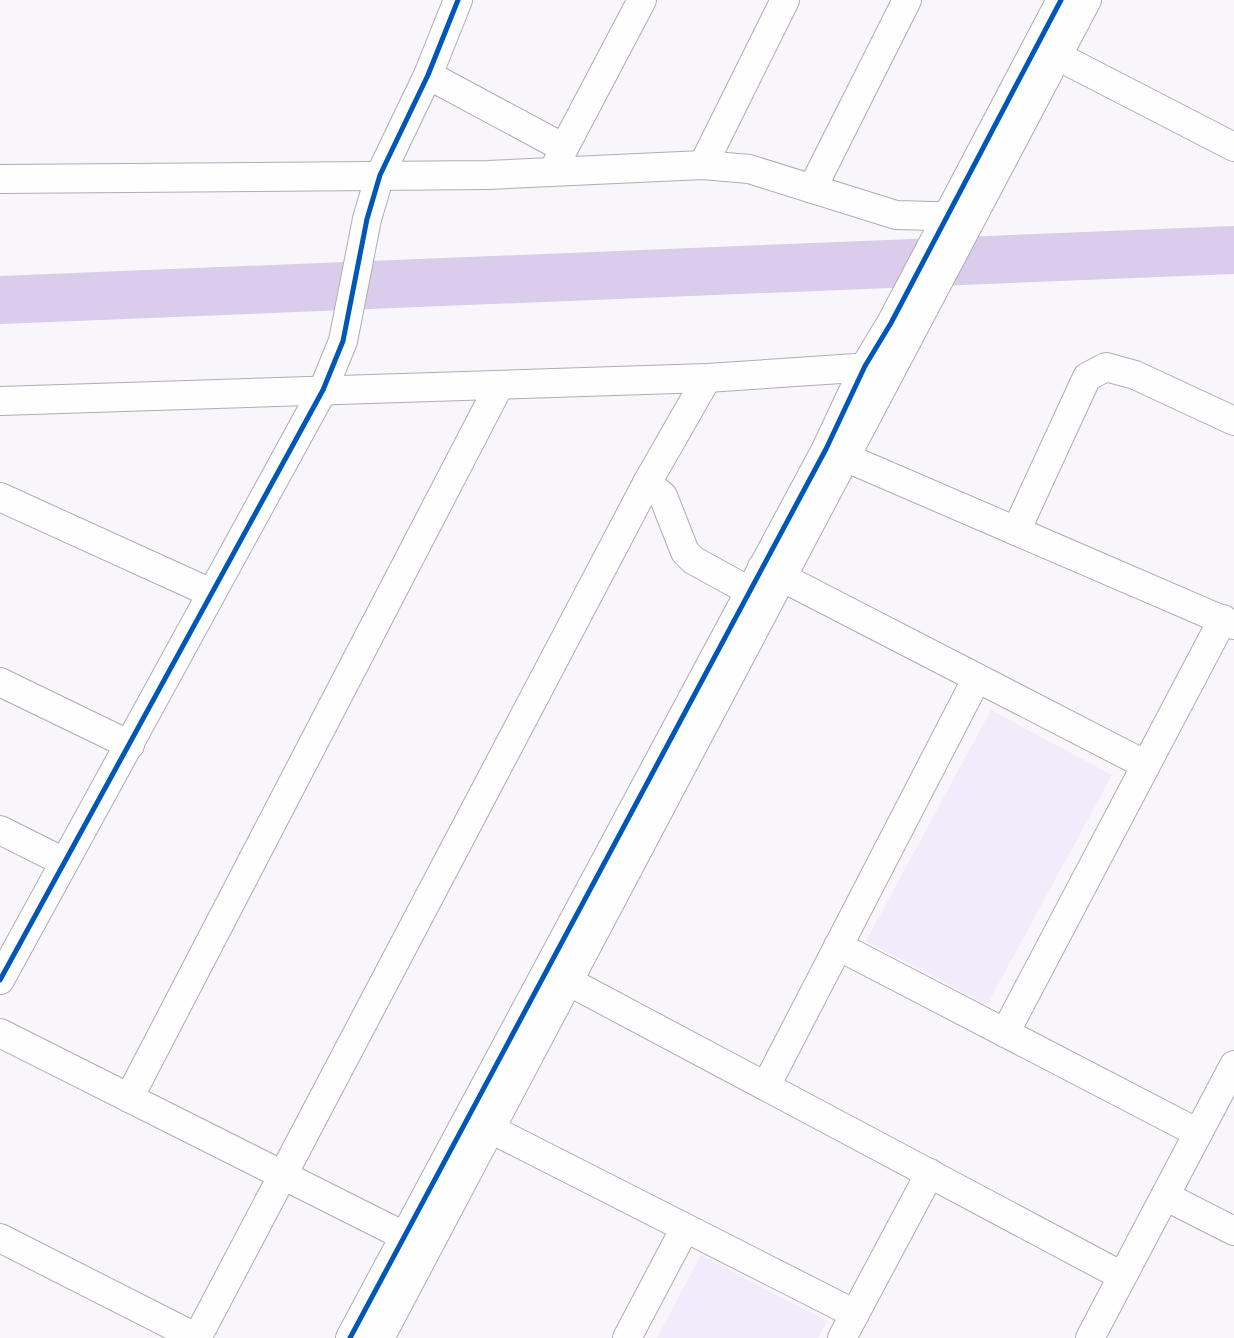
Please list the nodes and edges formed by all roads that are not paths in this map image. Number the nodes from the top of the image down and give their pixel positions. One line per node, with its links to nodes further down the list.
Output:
1 (458, 0): 8 (street)
2 (642, 0): 10 (street)
3 (785, 0): 11 (street)
4 (907, 0): 14 (street)
5 (1061, 0): 7 (street)
6 (1087, 0): 7 (street)
7 (1047, 51): 9 (street); 15 (street)
8 (428, 75): 10 (street); 12 (street)
9 (1234, 147)
10 (559, 159): 11 (street); 12 (street)
11 (703, 165): 14 (street)
12 (380, 175): 13 (street); 21 (street)
13 (0, 178)
14 (812, 189): 15 (street)
15 (955, 225): 16 (street)
16 (903, 322): 17 (street); 18 (street)
17 (864, 366): 18 (street); 19 (street); 24 (street)
18 (895, 366): 24 (street)
19 (707, 378): 20 (street); 25 (street)
20 (499, 386): 21 (street); 44 (street)
21 (323, 390): 22 (street); 29 (street)
22 (0, 401)
23 (1234, 421): 27 (street)
24 (836, 453): 27 (street); 28 (street)
25 (647, 483): 28 (street); 48 (street)
26 (0, 497): 29 (street)
27 (1016, 531): 30 (street)
28 (764, 578): 31 (street); 38 (street)
29 (211, 593): 33 (street)
30 (1229, 622): 34 (street)
31 (977, 678): 34 (street); 37 (street)
32 (0, 682): 33 (street)
33 (130, 745): 36 (street)
34 (1146, 765): 41 (street)
35 (0, 830): 36 (street)
36 (64, 862): 39 (street)
37 (838, 946): 41 (street); 43 (street)
38 (558, 975): 43 (street); 45 (street)
39 (0, 980)
40 (0, 1033): 44 (street)
41 (1005, 1033): 46 (street)
42 (1234, 1065): 46 (street)
43 (766, 1086): 47 (street)
44 (129, 1098): 48 (street)
45 (479, 1123): 50 (street); 53 (street)
46 (1198, 1133): 49 (street)
47 (930, 1173): 54 (street); 55 (street)
48 (283, 1175): 53 (street); 56 (street)
49 (1165, 1196): 51 (street); 54 (street)
50 (685, 1228): 55 (street); 59 (street)
51 (1234, 1231)
52 (0, 1238): 56 (street)
53 (416, 1242): 57 (street); 58 (street)
54 (1122, 1276): 61 (street)
55 (855, 1314): 60 (street)
56 (197, 1338)
57 (350, 1338)
58 (380, 1338)
59 (627, 1338)
60 (842, 1338)
61 (1090, 1338)

